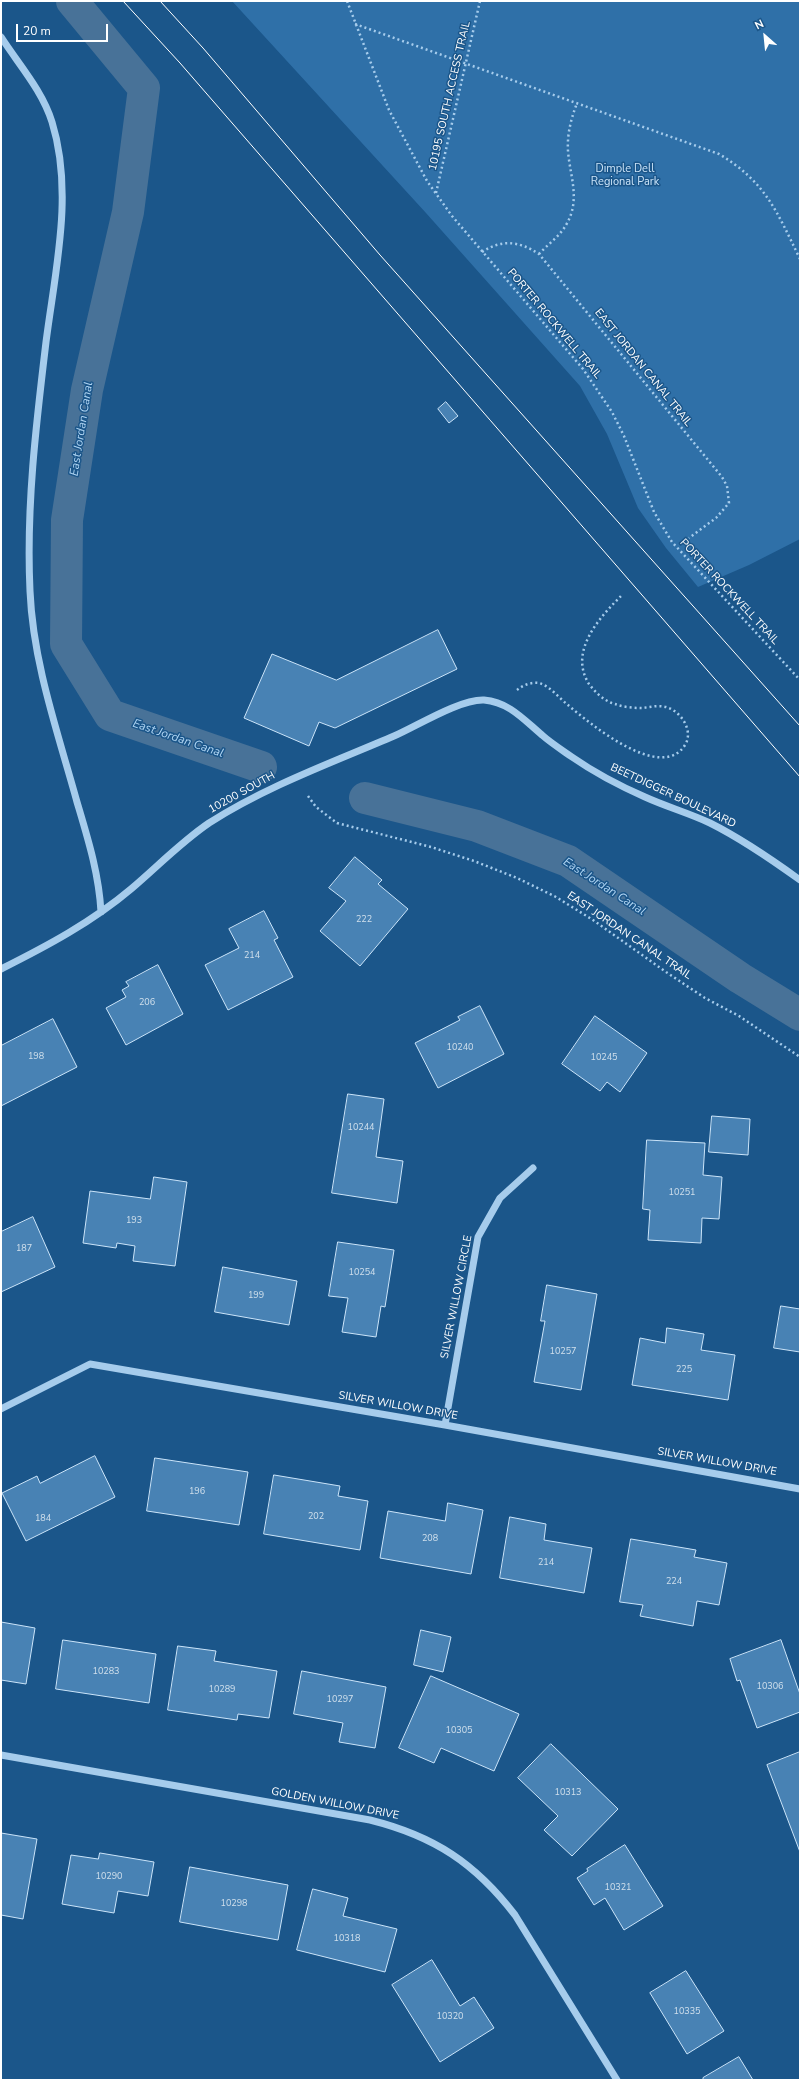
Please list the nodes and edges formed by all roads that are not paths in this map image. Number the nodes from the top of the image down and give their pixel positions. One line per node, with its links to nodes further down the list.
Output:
1 (1, 37): 4 (street)
2 (520, 716): 3 (street, BEETDIGGER BOULEVARD); 4 (street, 10200 SOUTH)
3 (800, 880)
4 (100, 912): 5 (street, 10200 SOUTH)
5 (1, 969)
6 (533, 1168): 8 (street, SILVER WILLOW CIRCLE)
7 (1, 1409): 8 (street, SILVER WILLOW DRIVE)
8 (445, 1425): 9 (street, SILVER WILLOW DRIVE)
9 (800, 1488)
10 (1, 1755): 11 (street, GOLDEN WILLOW DRIVE)
11 (617, 2080)

